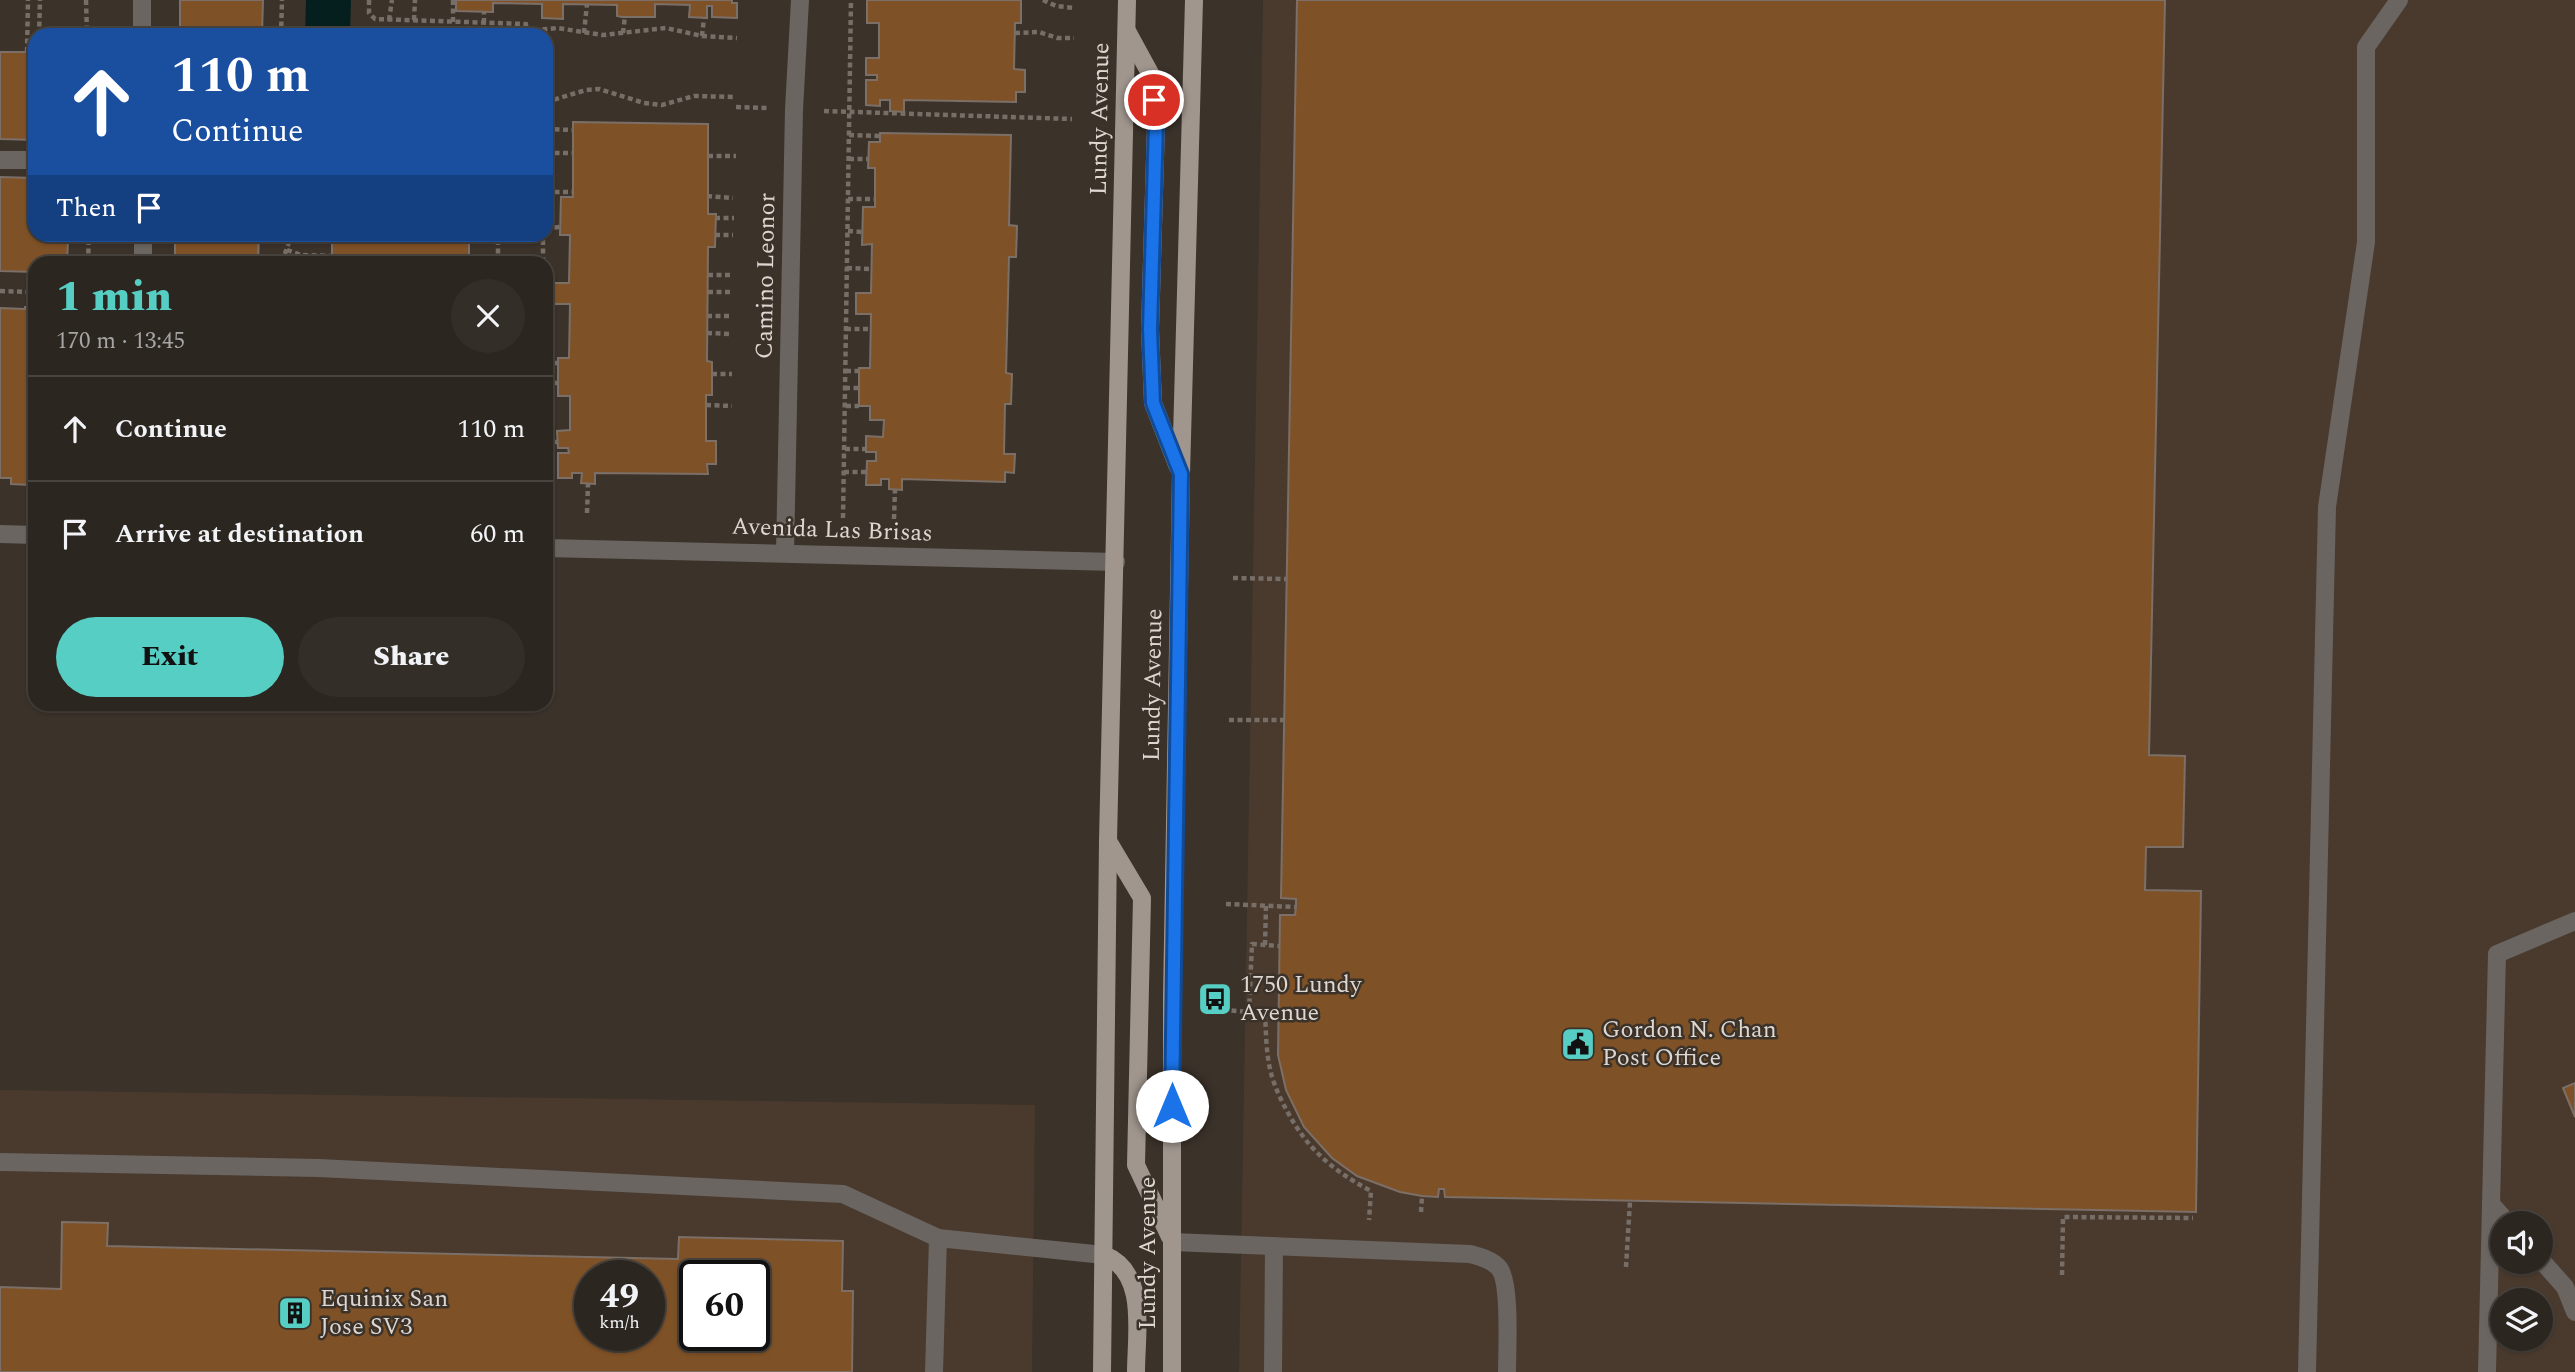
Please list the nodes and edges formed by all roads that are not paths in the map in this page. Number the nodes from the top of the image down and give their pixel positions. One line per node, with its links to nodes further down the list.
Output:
1 (142, 0): 6 (street)
2 (800, 0): 14 (street, Camino Leonor)
3 (1127, 0): 7 (main road, Lundy Avenue)
4 (1194, 0): 10 (main road, Lundy Avenue)
5 (2399, 0): 33 (street)
6 (142, 28)
7 (1126, 30): 10 (main road); 15 (main road, Lundy Avenue)
8 (0, 160): 9 (street)
9 (28, 160)
10 (1181, 474): 22 (main road, Lundy Avenue)
11 (0, 534): 12 (street)
12 (28, 535)
13 (553, 548): 14 (street, Avenida Las Brisas)
14 (785, 553): 15 (street, Avenida Las Brisas)
15 (1116, 562): 16 (main road, Lundy Avenue)
16 (1108, 841): 22 (main road); 24 (main road, Lundy Avenue)
17 (2575, 921): 19 (street)
18 (0, 1162): 21 (street)
19 (2491, 1204): 20 (street); 34 (street)
20 (2497, 1211)
21 (938, 1238): 24 (street); 27 (street)
22 (1172, 1242): 23 (street); 30 (main road, Lundy Avenue)
23 (1275, 1246): 31 (street); 32 (street)
24 (1104, 1255): 28 (main road, Lundy Avenue); 29 (main road)
25 (2553, 1274): 26 (street)
26 (2575, 1312)
27 (934, 1372)
28 (1102, 1372)
29 (1136, 1372)
30 (1172, 1372)
31 (1273, 1372)
32 (1507, 1372)
33 (2307, 1372)
34 (2487, 1372)

